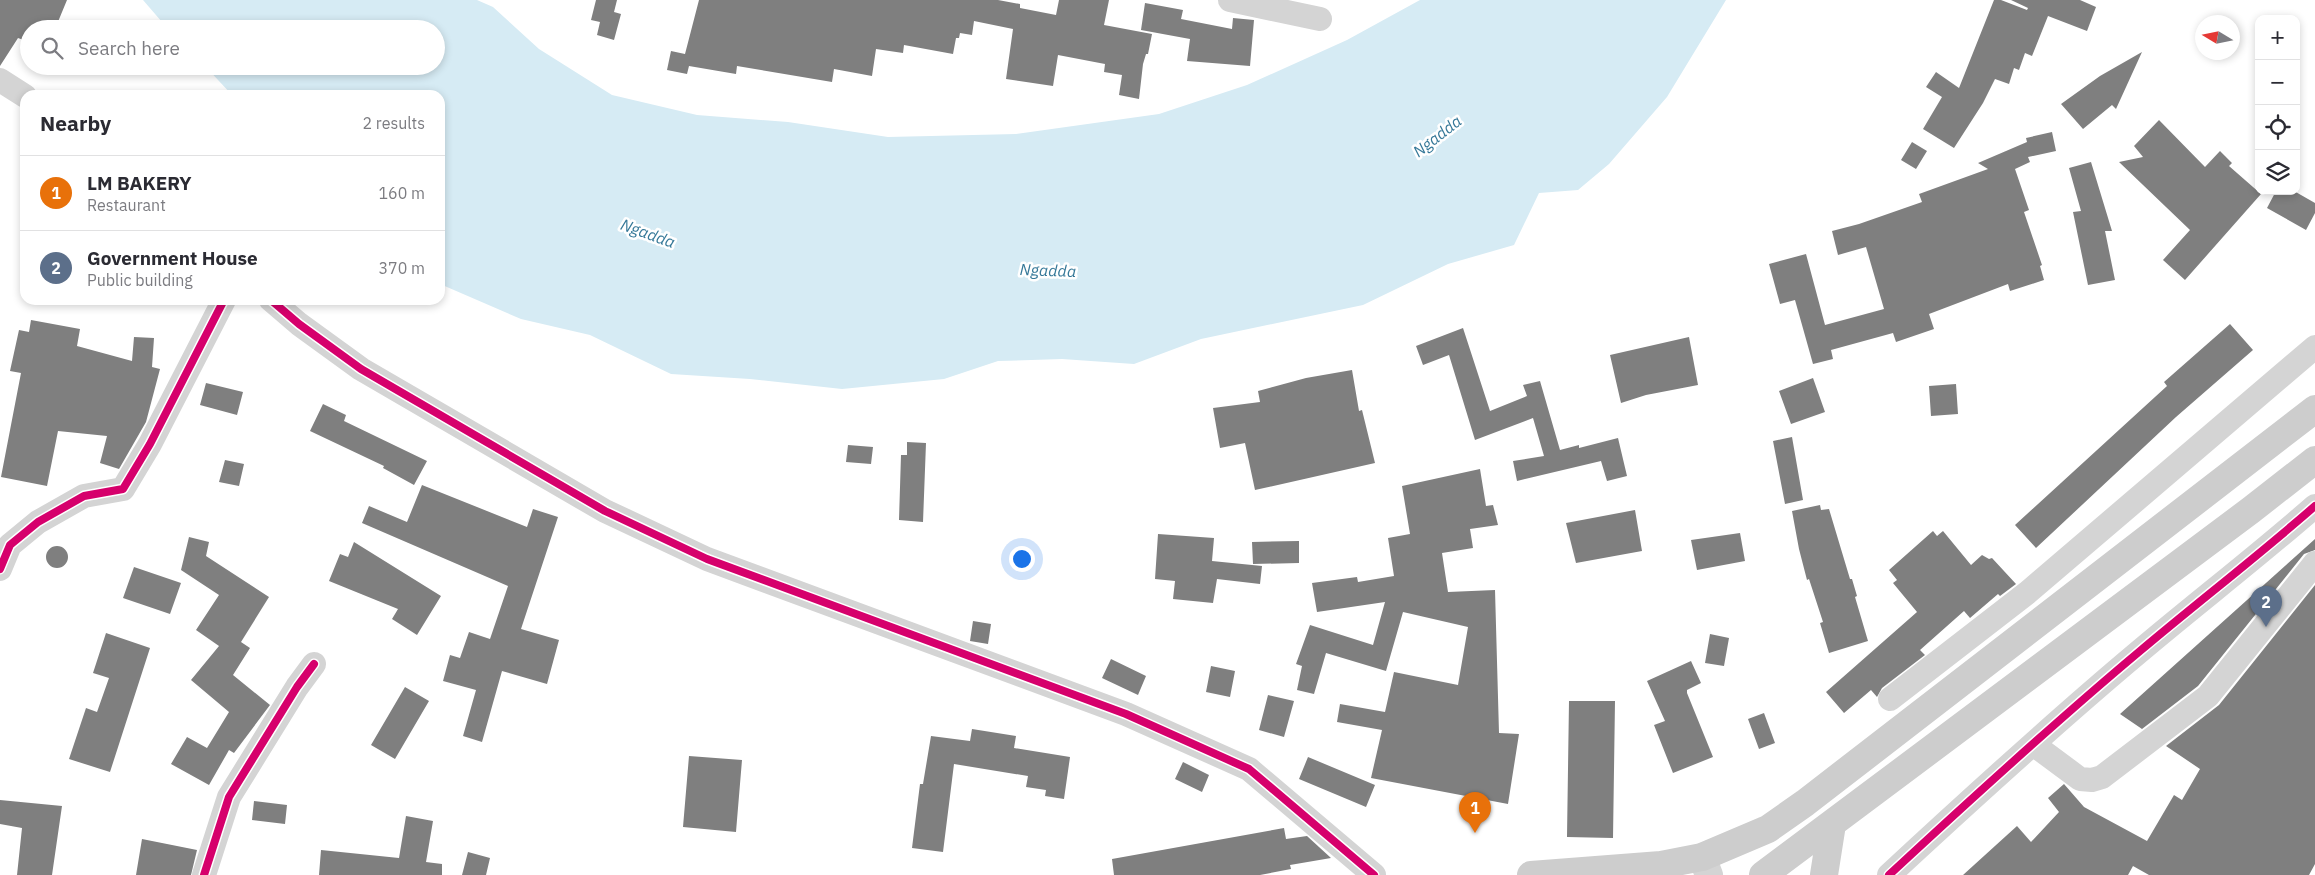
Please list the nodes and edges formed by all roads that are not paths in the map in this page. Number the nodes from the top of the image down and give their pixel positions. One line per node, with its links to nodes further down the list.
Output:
1 (1230, 0): 2 (street)
2 (1320, 19)
3 (0, 80): 4 (street)
4 (20, 93)
5 (221, 305): 12 (street)
6 (277, 305): 19 (street)
7 (2315, 347): 14 (street)
8 (2315, 409): 17 (main road)
9 (2315, 460): 16 (main road)
10 (2315, 506): 15 (street)
11 (2315, 563): 15 (street)
12 (0, 569)
13 (314, 664): 18 (street)
14 (1890, 699)
15 (2033, 744): 23 (street)
16 (1832, 824): 21 (main road); 22 (main road)
17 (1706, 866): 20 (main road)
18 (204, 875)
19 (1374, 875)
20 (1531, 875)
21 (1763, 875)
22 (1824, 875)
23 (1889, 875)

